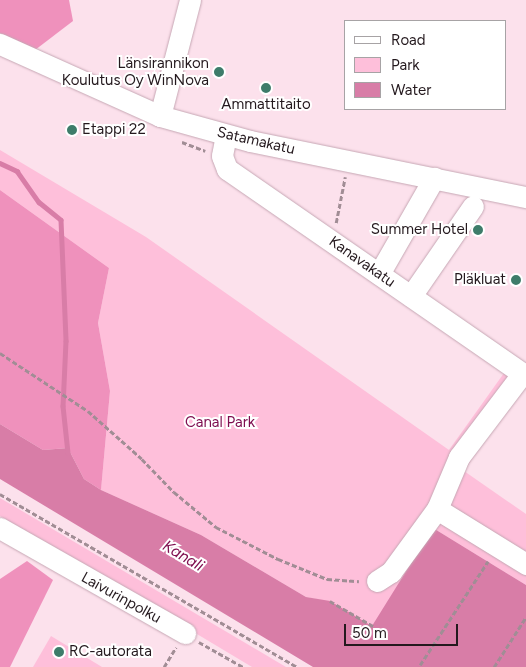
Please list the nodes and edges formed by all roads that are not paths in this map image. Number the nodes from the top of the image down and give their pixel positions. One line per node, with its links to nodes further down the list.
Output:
1 (190, 0): 3 (street)
2 (0, 44): 3 (street, Satamakatu)
3 (160, 116): 4 (street, Satamakatu)
4 (226, 135): 5 (street, Satamakatu); 8 (street, Kanavakatu)
5 (434, 178): 6 (street, Satamakatu); 8 (street)
6 (526, 197)
7 (474, 206): 9 (street)
8 (379, 274): 9 (street, Kanavakatu)
9 (411, 296): 10 (street, Kanavakatu)
10 (524, 375): 11 (street)
11 (437, 509): 13 (street); 14 (street)
12 (0, 528): 15 (street, Laivurinpolku)
13 (526, 564)
14 (377, 582)
15 (185, 633)

